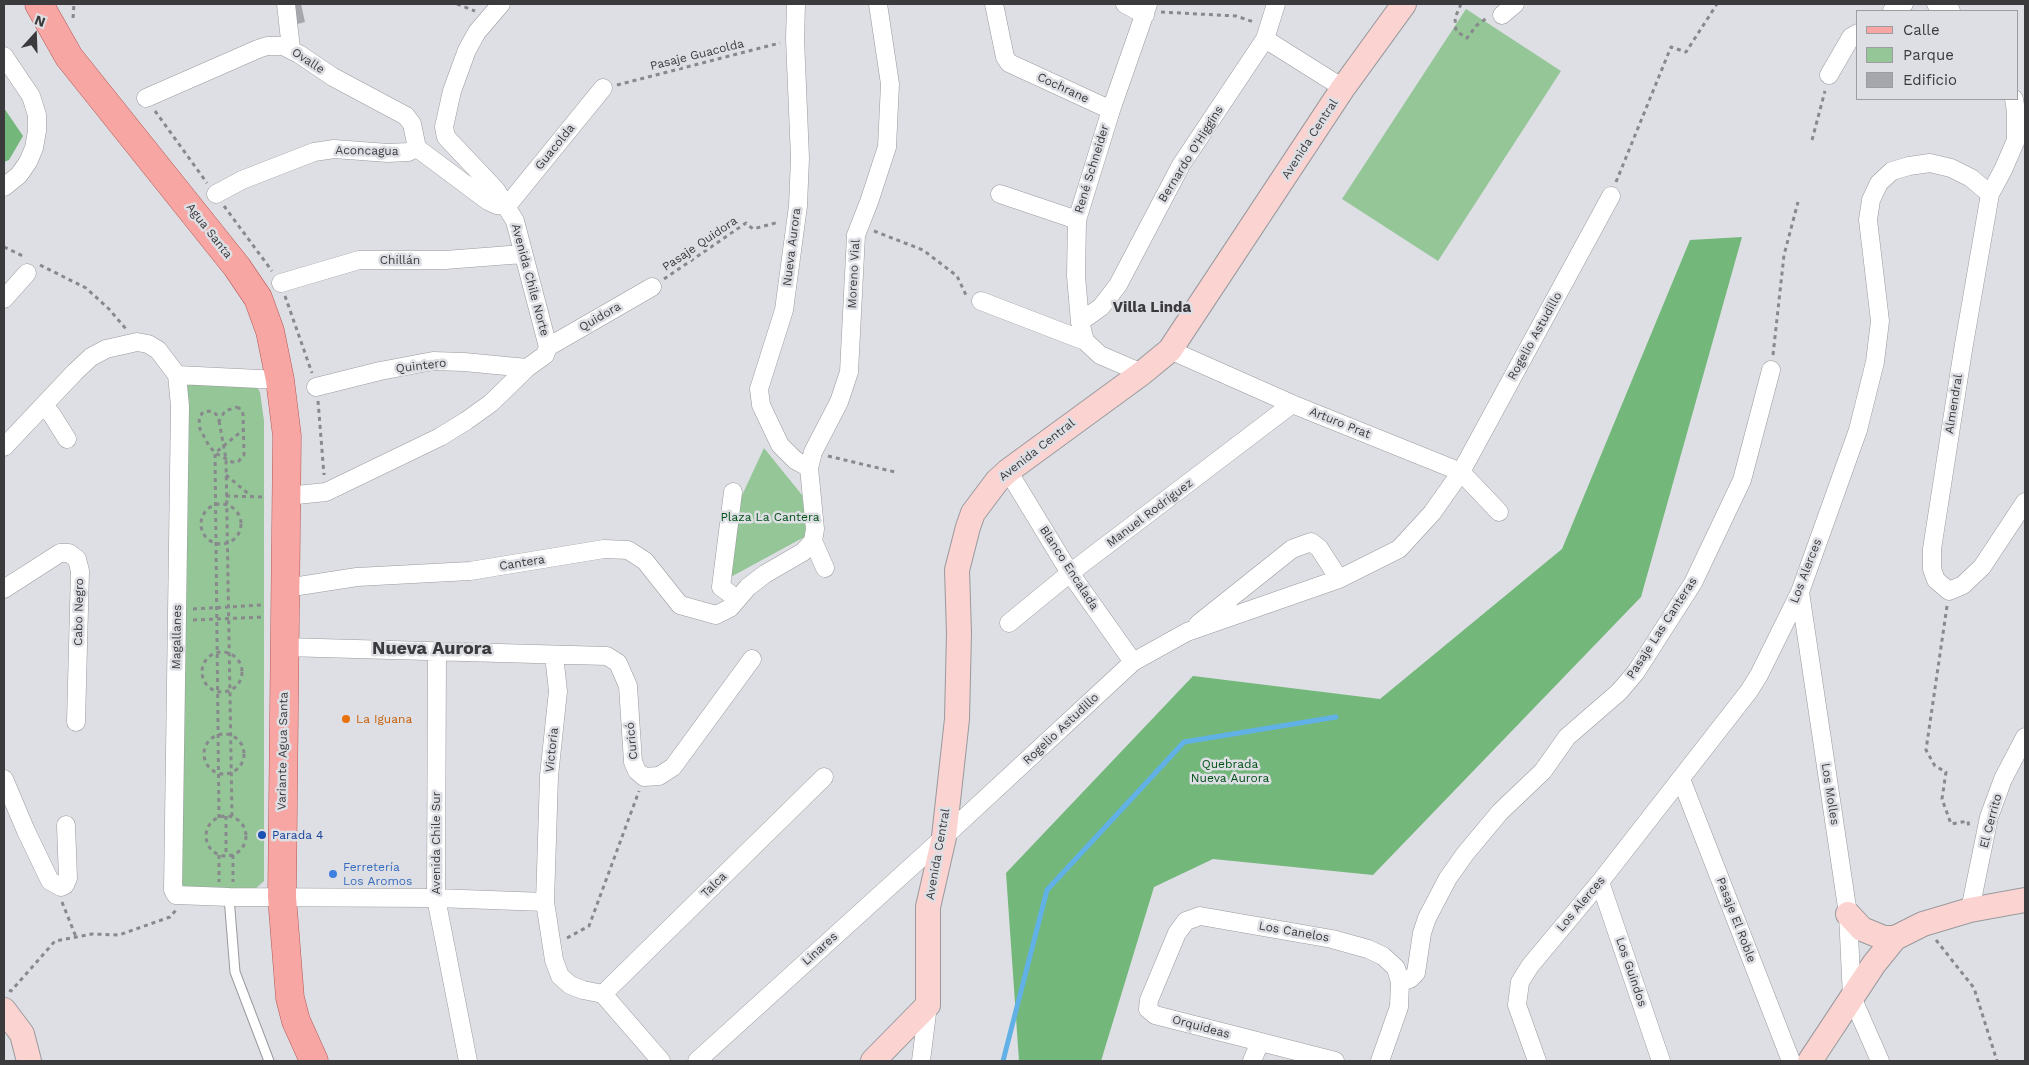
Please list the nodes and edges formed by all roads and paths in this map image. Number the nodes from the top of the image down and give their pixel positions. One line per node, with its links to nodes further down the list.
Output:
1 (39, 4): 55 (main road, Agua Santa)
2 (286, 4): 19 (street)
3 (501, 4): 35 (street, Avenida Chile Norte)
4 (796, 4): 18 (street, Nueva Aurora)
5 (878, 4): 38 (street, Moreno Vial)
6 (994, 4): 26 (street, Cochrane)
7 (1125, 4): 13 (street)
8 (1276, 4): 16 (street, Bernardo O’Higgins)
9 (1404, 4): 23 (street, Avenida Central)
10 (1461, 4): 14 (path)
11 (1718, 4): 33 (path)
12 (1936, 4): 15 (street)
13 (1146, 10): 16 (path); 26 (street, René Schneider)
14 (1507, 10)
15 (1949, 10)
16 (1267, 33): 23 (street); 46 (street, Bernardo O’Higgins)
17 (1856, 34): 21 (street)
18 (795, 39): 22 (path, Pasaje Guacolda); 66 (street, Nueva Aurora)
19 (291, 49): 24 (street, Ovalle); 28 (street, Ovalle)
20 (4, 56): 29 (street)
21 (1829, 76): 27 (path)
22 (603, 88): 35 (street, Guacolda)
23 (1343, 88): 50 (street, Avenida Central)
24 (146, 98)
25 (2014, 100): 32 (street, Almendral)
26 (1111, 110): 37 (street, René Schneider)
27 (1812, 140)
28 (417, 148): 30 (street, Aconcagua); 35 (street, Aconcagua)
29 (4, 187)
30 (216, 194)
31 (1000, 194): 37 (street)
32 (1990, 194): 88 (street, Almendral); 89 (street, Los Alerces)
33 (1611, 196): 69 (street, Rogelio Astudillo)
34 (1798, 202): 52 (path)
35 (507, 206): 40 (street, Avenida Chile Norte)
36 (785, 216): 43 (path, Pasaje Quidora)
37 (1076, 220): 46 (street, René Schneider)
38 (859, 226): 45 (path); 66 (street, Moreno Vial)
39 (4, 247): 41 (path)
40 (523, 254): 42 (street, Chillán); 49 (street, Avenida Chile Norte)
41 (29, 264): 44 (street); 48 (path)
42 (281, 283)
43 (652, 287): 49 (street, Quidora)
44 (4, 299)
45 (982, 302): 47 (street)
46 (1080, 322): 47 (street, René Schneider)
47 (1085, 341): 53 (street)
48 (137, 342): 54 (street); 58 (street)
49 (548, 347): 51 (street, Avenida Chile Norte)
50 (1170, 350): 53 (street, Avenida Central); 57 (street, Arturo Prat)
51 (528, 368): 56 (street, Quintero); 71 (street, Avenida Chile Norte)
52 (1771, 370): 143 (street, Pasaje Las Canteras)
53 (1142, 373): 67 (street, Avenida Central)
54 (178, 375): 55 (street); 94 (street, Magallanes)
55 (280, 380): 75 (main road, Agua Santa)
56 (316, 386): 71 (path)
57 (1292, 404): 69 (street, Arturo Prat); 84 (street, Manuel Rodríguez)
58 (44, 406): 61 (street); 63 (street)
59 (219, 421): 60 (path); 62 (path); 64 (path)
60 (243, 430): 62 (path); 65 (path)
61 (67, 439)
62 (223, 446): 64 (path); 65 (path)
63 (4, 447)
64 (215, 453): 65 (path); 77 (path)
65 (226, 459): 70 (path)
66 (811, 460): 68 (path); 80 (street)
67 (1008, 471): 84 (street, Blanco Encalada); 124 (street, Avenida Central)
68 (895, 472)
69 (1461, 472): 79 (street, Arturo Prat); 85 (street, Rogelio Astudillo)
70 (226, 475): 73 (path); 74 (path)
71 (326, 492): 75 (street, Avenida Chile Norte)
72 (733, 492): 90 (street)
73 (226, 496): 74 (path); 78 (path)
74 (251, 497): 75 (path)
75 (276, 497): 86 (main road, Variante Agua Santa)
76 (2025, 502): 88 (street)
77 (215, 505): 78 (path); 81 (path); 81 (path)
78 (226, 505): 82 (path); 82 (path)
79 (1499, 512)
80 (813, 541): 83 (street); 90 (street)
81 (216, 543): 82 (path); 93 (path)
82 (227, 543): 92 (path)
83 (824, 568)
84 (1070, 573): 98 (street, Manuel Rodríguez); 106 (street, Blanco Encalada)
85 (1339, 579): 99 (street, Rogelio Astudillo); 99 (street, Rogelio Astudillo)
86 (286, 588): 90 (street, Cantera); 100 (main road, Variante Agua Santa)
87 (4, 589): 109 (street, Cabo Negro)
88 (1949, 591): 123 (path)
89 (1800, 592): 117 (street, Los Alerces); 137 (street, Los Molles)
90 (733, 603)
91 (264, 605): 92 (path)
92 (228, 607): 93 (path); 97 (path)
93 (216, 608): 94 (path); 96 (path)
94 (178, 615): 96 (path); 130 (street, Magallanes)
95 (264, 618): 97 (path)
96 (217, 619): 97 (path); 102 (path)
97 (228, 619): 103 (path)
98 (1009, 623)
99 (1187, 632): 106 (street, Rogelio Astudillo)
100 (284, 647): 101 (street); 132 (main road, Variante Agua Santa)
101 (437, 651): 104 (street); 133 (street, Avenida Chile Sur)
102 (217, 652): 103 (path); 108 (path); 108 (path)
103 (229, 653): 107 (path); 107 (path)
104 (554, 655): 115 (street, Curicó); 135 (street, Victoria)
105 (752, 659): 115 (street, Curicó)
106 (1133, 662): 124 (street, Rogelio Astudillo)
107 (230, 690): 108 (path); 111 (path)
108 (217, 691): 110 (path)
109 (76, 722)
110 (218, 735): 111 (path); 114 (path); 114 (path)
111 (231, 735): 113 (path); 113 (path)
112 (2025, 737): 136 (street, El Cerrito)
113 (231, 772): 114 (path); 120 (path)
114 (218, 773): 121 (path)
115 (644, 777): 142 (path)
116 (824, 777): 145 (street, Talca)
117 (1681, 779): 128 (street, Los Alerces); 163 (street, Pasaje El Roble)
118 (4, 780): 129 (street)
119 (226, 816): 120 (path); 121 (path); 127 (path)
120 (232, 817): 126 (path)
121 (218, 818): 125 (path)
122 (66, 825): 129 (street)
123 (1969, 831)
124 (944, 837): 147 (street, Avenida Central); 155 (street, Linares)
125 (219, 855): 127 (path); 131 (path)
126 (233, 855): 127 (path); 131 (path)
127 (226, 856)
128 (1600, 882): 161 (street, Los Alerces); 162 (street, Los Guindos)
129 (56, 885): 140 (path)
130 (186, 896): 131 (street); 140 (path)
131 (227, 897): 132 (street); 151 (lane)
132 (282, 897): 133 (street); 152 (main road, Variante Agua Santa)
133 (436, 898): 135 (street); 153 (street, Avenida Chile Sur)
134 (2025, 900): 136 (street)
135 (545, 902): 142 (street, Victoria)
136 (1970, 910): 138 (street)
137 (1848, 914): 141 (street); 146 (street, Los Molles)
138 (1923, 924): 141 (street); 166 (path)
139 (1177, 933): 143 (street, Los Canelos); 149 (street, Orquideas)
140 (76, 938): 144 (path)
141 (1895, 938): 146 (street)
142 (552, 947): 145 (street, Victoria)
143 (1400, 982): 160 (street)
144 (4, 989)
145 (603, 994): 154 (street)
146 (1852, 997): 164 (street); 165 (street)
147 (928, 1005): 156 (street); 157 (street, Avenida Central)
148 (4, 1010): 150 (street)
149 (1260, 1042): 158 (street); 159 (street, Orquideas)
150 (29, 1061)
151 (269, 1061)
152 (314, 1061)
153 (468, 1061)
154 (661, 1061)
155 (697, 1061)
156 (873, 1061)
157 (921, 1061)
158 (1252, 1061)
159 (1336, 1061)
160 (1380, 1061)
161 (1537, 1061)
162 (1661, 1061)
163 (1791, 1061)
164 (1810, 1061)
165 (1880, 1061)
166 (1997, 1061)

